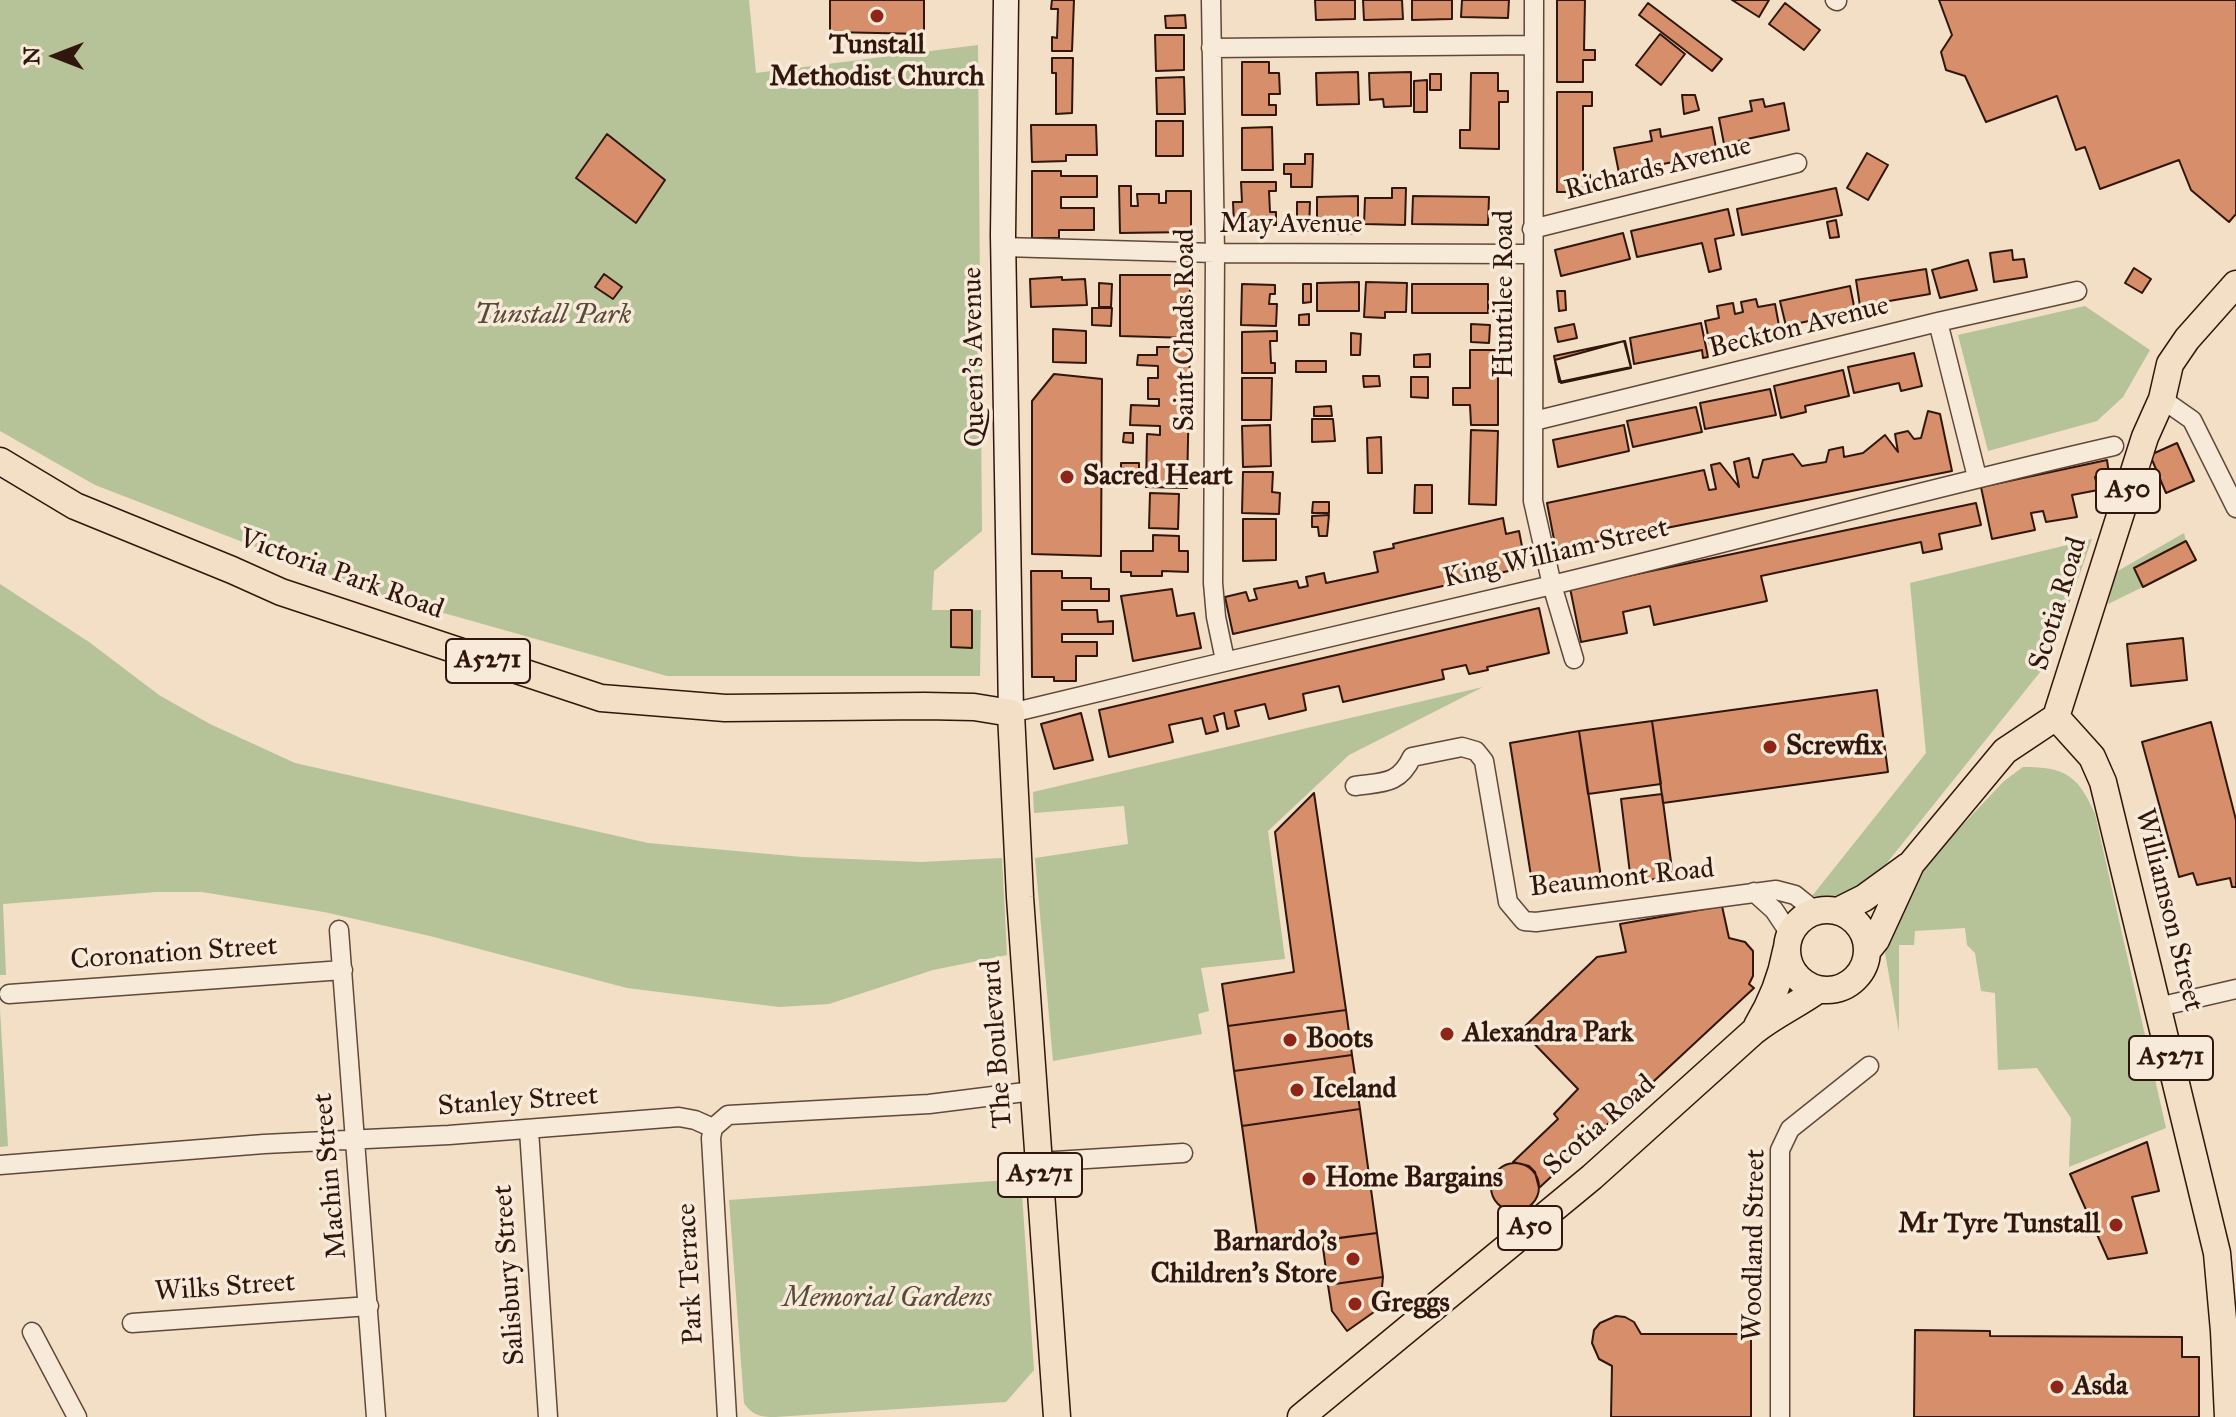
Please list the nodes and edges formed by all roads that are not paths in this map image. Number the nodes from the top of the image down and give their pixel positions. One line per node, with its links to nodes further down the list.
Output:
1 (1006, 0): 8 (street, Queen's Avenue)
2 (1211, 0): 5 (street, Saint Chads Road)
3 (1534, 0): 4 (street, Huntilee Road)
4 (1534, 45): 5 (street); 7 (street, Huntilee Road)
5 (1211, 48): 9 (street, Saint Chads Road)
6 (1797, 163): 7 (street, Richards Avenue)
7 (1532, 229): 10 (street, Huntilee Road)
8 (1003, 247): 9 (street, May Avenue); 23 (street, Queen's Avenue)
9 (1215, 253): 10 (street, May Avenue); 22 (street, Saint Chads Road)
10 (1532, 254): 15 (street, Huntilee Road)
11 (2236, 284): 14 (main road, Scotia Road / A50)
12 (2077, 291): 13 (street, Beckton Avenue)
13 (1938, 322): 15 (street, Beckton Avenue); 18 (street)
14 (2162, 399): 19 (street); 24 (main road, Scotia Road / A50)
15 (1534, 421): 20 (street, Huntilee Road)
16 (2114, 446): 18 (street, King William Street)
17 (0, 461): 23 (main road, Victoria Park Road / A5271)
18 (1977, 477): 20 (street, King William Street)
19 (2236, 508)
20 (1552, 585): 21 (street, Huntilee Road); 22 (street, King William Street)
21 (1574, 659)
22 (1225, 660): 23 (street, King William Street)
23 (1011, 713): 39 (main road, The Boulevard / A5271)
24 (2056, 717): 26 (main road); 36 (main road, Williamson Street / A5271)
25 (1355, 786): 27 (street, Beaumont Road)
26 (1911, 864): 28 (main road); 31 (main road)
27 (1754, 892): 28 (street, Beaumont Road); 30 (street, Beaumont Road)
28 (1827, 911): 30 (main road); 31 (main road)
29 (339, 930): 32 (street, Machin Street)
30 (1788, 941): 34 (main road); 37 (main road, Scotia Road / A50)
31 (1868, 950): 34 (main road)
32 (343, 970): 35 (street, Coronation Street); 42 (street, Machin Street)
33 (2236, 989): 36 (street)
34 (1818, 990): 37 (main road, Scotia Road / A50)
35 (9, 994)
36 (2158, 1007): 48 (main road, Williamson Street / A5271)
37 (1753, 1032): 55 (main road, Scotia Road / A50)
38 (1869, 1066): 56 (street, Woodland Street)
39 (1033, 1091): 40 (street); 44 (main road, The Boulevard / A5271)
40 (713, 1128): 41 (street, Stanley Street); 53 (street, Park Terrace)
41 (529, 1130): 42 (street, Stanley Street); 52 (street, Salisbury Street)
42 (356, 1139): 45 (street, Stanley Street); 46 (street, Machin Street)
43 (1183, 1153): 44 (street)
44 (1039, 1162): 54 (main road, The Boulevard / A5271)
45 (0, 1165)
46 (369, 1306): 47 (street, Wilks Street); 51 (street, Machin Street)
47 (132, 1323)
48 (2230, 1331): 57 (main road, Williamson Street / A5271)
49 (32, 1332): 50 (street)
50 (75, 1415)
51 (376, 1417)
52 (548, 1417)
53 (727, 1417)
54 (1057, 1417)
55 (1301, 1417)
56 (1780, 1417)
57 (2228, 1417)

